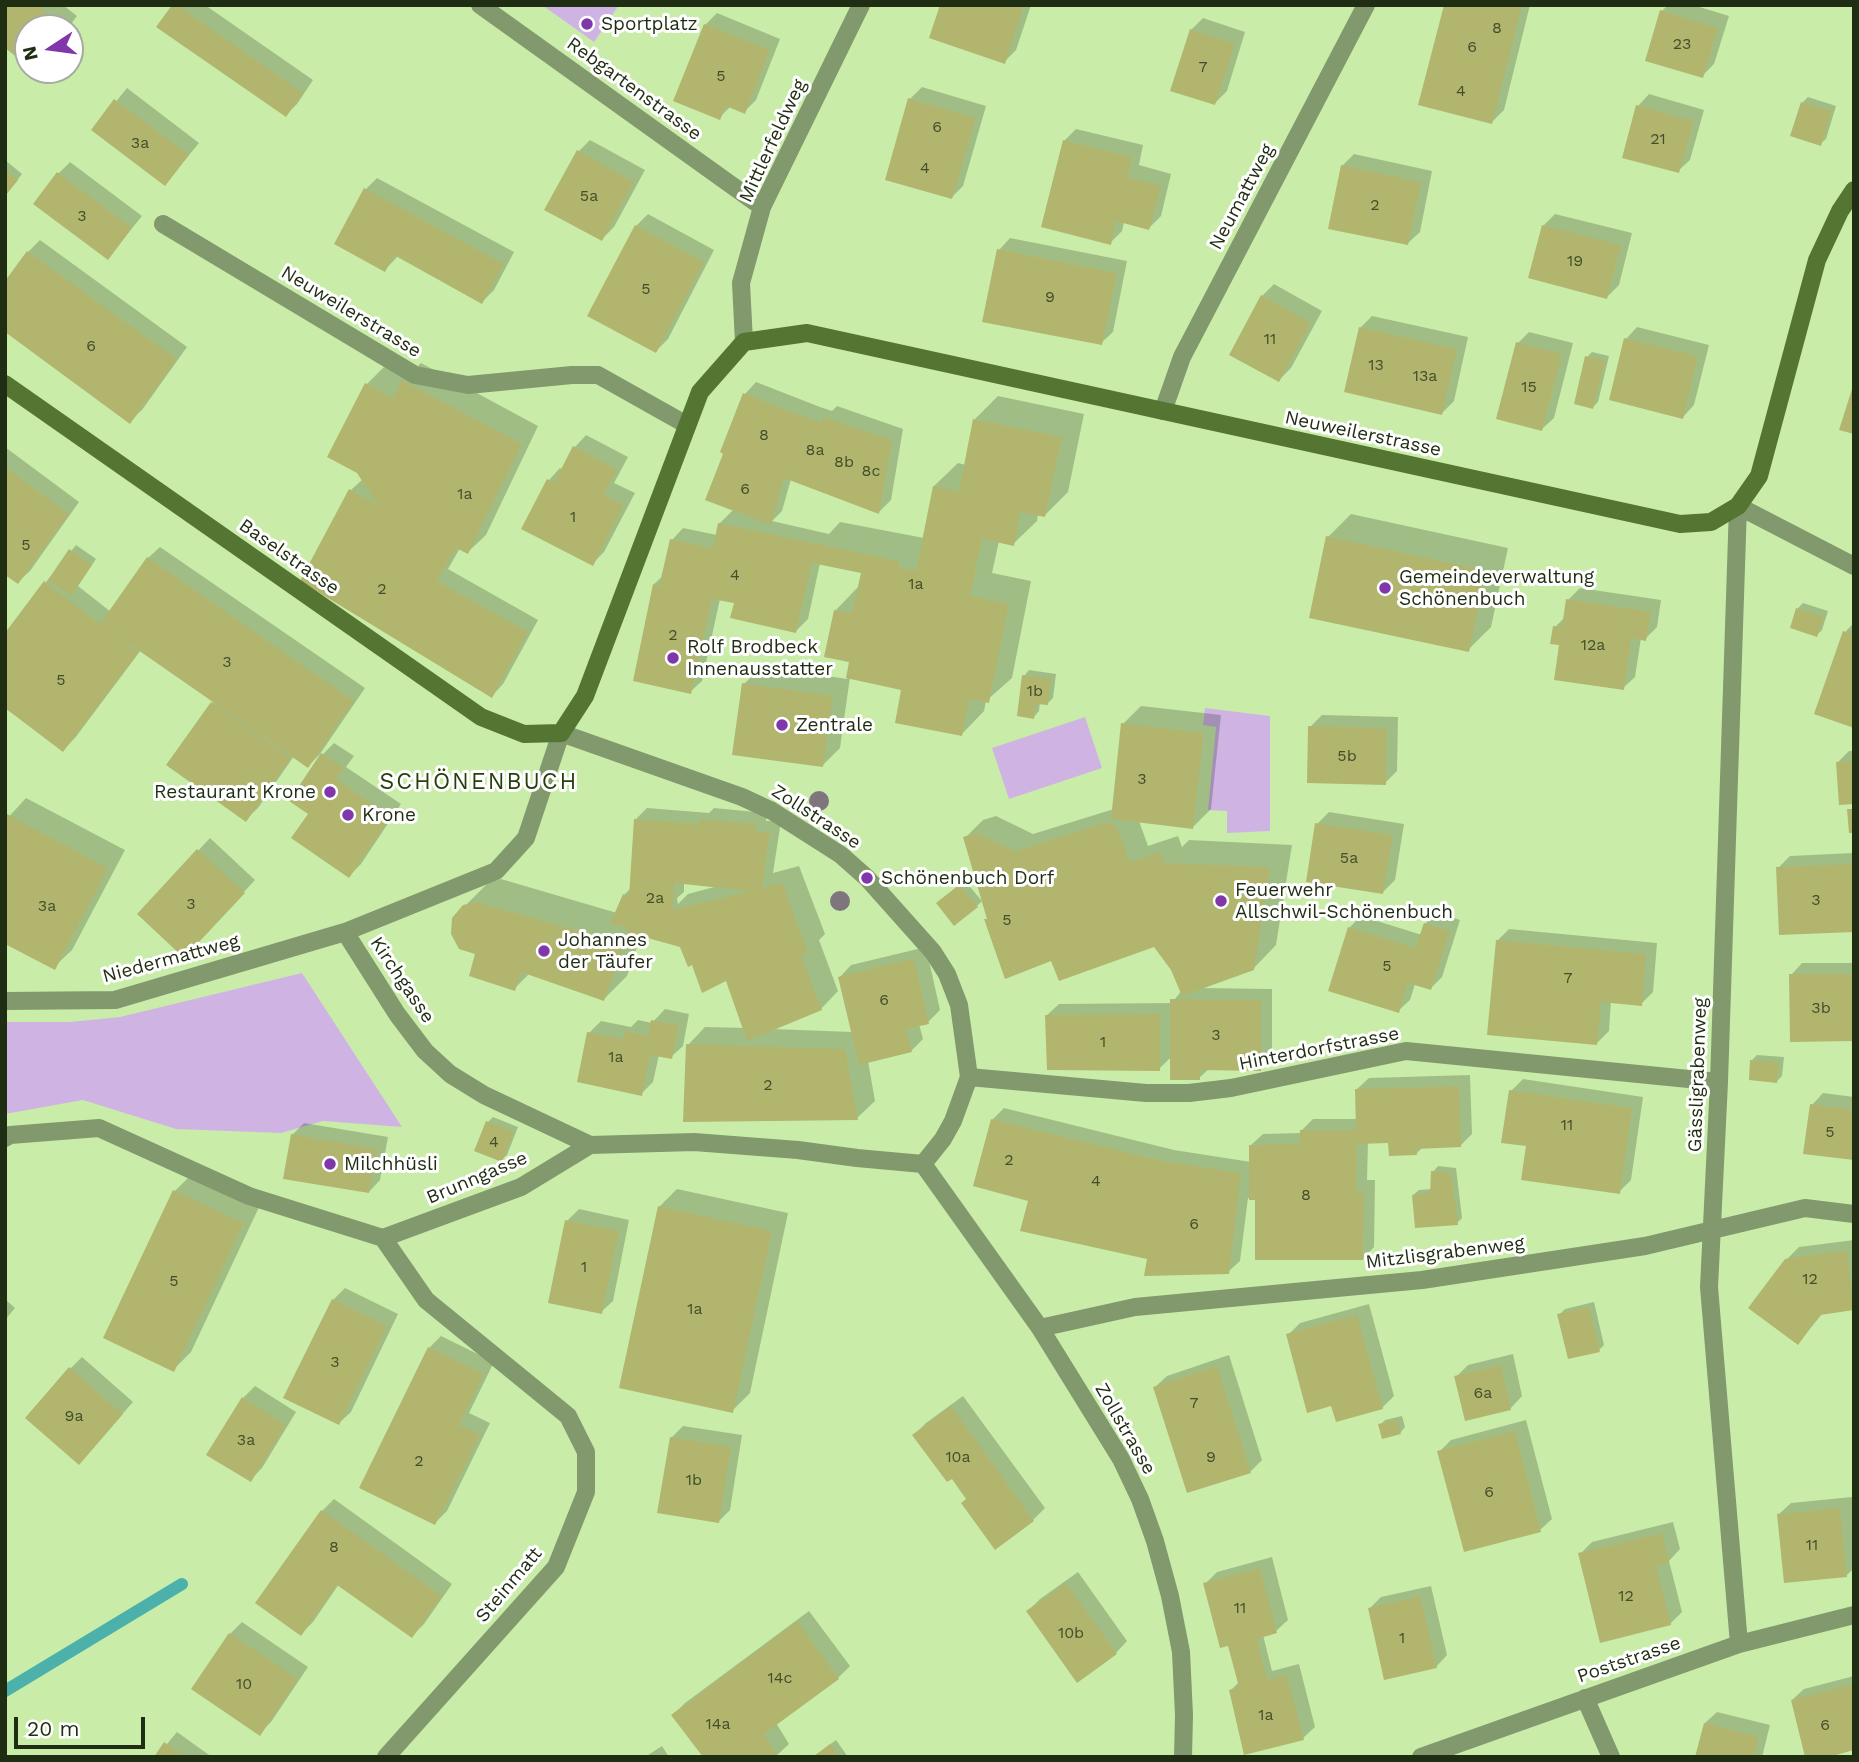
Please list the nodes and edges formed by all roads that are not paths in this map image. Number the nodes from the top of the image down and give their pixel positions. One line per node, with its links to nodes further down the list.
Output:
1 (480, 5): 5 (street, Rebgartenstrasse)
2 (861, 5): 5 (street, Mittlerfeldweg)
3 (1366, 5): 9 (street, Neumattweg)
4 (1854, 190): 11 (street, Neuweilerstrasse)
5 (762, 207): 7 (street, Mittlerfeldweg)
6 (163, 224): 10 (street, Neuweilerstrasse)
7 (744, 342): 9 (street, Neuweilerstrasse); 10 (street)
8 (5, 384): 13 (street, Baselstrasse)
9 (1163, 411): 11 (street, Neuweilerstrasse)
10 (687, 425): 13 (street)
11 (1738, 506): 12 (street); 17 (street, Gässligrabenweg)
12 (1854, 565)
13 (561, 733): 14 (street, Kirchgasse); 16 (street, Zollstrasse)
14 (345, 932): 15 (street, Niedermattweg); 19 (street, Kirchgasse)
15 (5, 1001)
16 (969, 1077): 17 (street, Hinterdorfstrasse); 20 (street)
17 (1719, 1082): 22 (street, Gässligrabenweg)
18 (5, 1138): 23 (street)
19 (590, 1145): 20 (street, Brunngasse); 23 (street, Brunngasse)
20 (923, 1164): 24 (street, Zollstrasse)
21 (1854, 1214): 22 (street, Mitzlisgrabenweg)
22 (1713, 1229): 24 (street, Mitzlisgrabenweg); 26 (street, Gässligrabenweg)
23 (383, 1238): 28 (street, Steinmatt)
24 (1040, 1328): 29 (street, Zollstrasse)
25 (1854, 1615): 26 (street, Poststrasse)
26 (1739, 1644): 27 (street, Poststrasse)
27 (1585, 1698): 30 (street, Poststrasse); 31 (street)
28 (386, 1757)
29 (1183, 1757)
30 (1421, 1757)
31 (1611, 1757)

